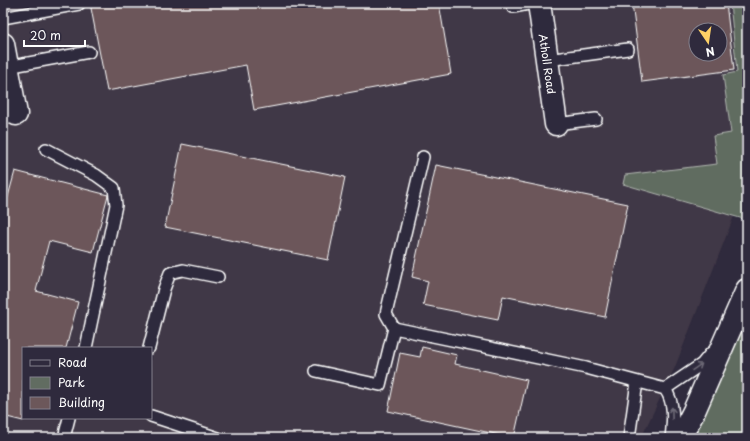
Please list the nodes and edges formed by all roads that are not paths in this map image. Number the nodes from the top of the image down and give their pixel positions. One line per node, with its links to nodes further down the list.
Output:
1 (534, 3): 4 (lane)
2 (539, 3): 9 (street, Atholl Road)
3 (79, 4): 5 (lane)
4 (513, 7)
5 (3, 18)
6 (3, 44): 10 (street)
7 (628, 49): 9 (lane)
8 (89, 52): 10 (lane)
9 (547, 60): 13 (street, Atholl Road)
10 (7, 67): 11 (street)
11 (9, 115)
12 (596, 119): 13 (lane)
13 (556, 124)
14 (46, 149): 20 (lane)
15 (423, 157): 18 (lane)
16 (218, 277): 21 (lane)
17 (747, 290): 19 (street)
18 (394, 328): 22 (lane); 23 (lane)
19 (728, 332): 24 (lane, one-way to 19); 31 (street)
20 (86, 347)
21 (149, 347)
22 (316, 371)
23 (637, 382): 24 (lane); 29 (lane)
24 (665, 389): 30 (lane, one-way to 24)
25 (152, 416): 28 (lane)
26 (70, 419): 27 (lane)
27 (64, 438)
28 (218, 438)
29 (629, 438)
30 (671, 438)
31 (680, 438)

